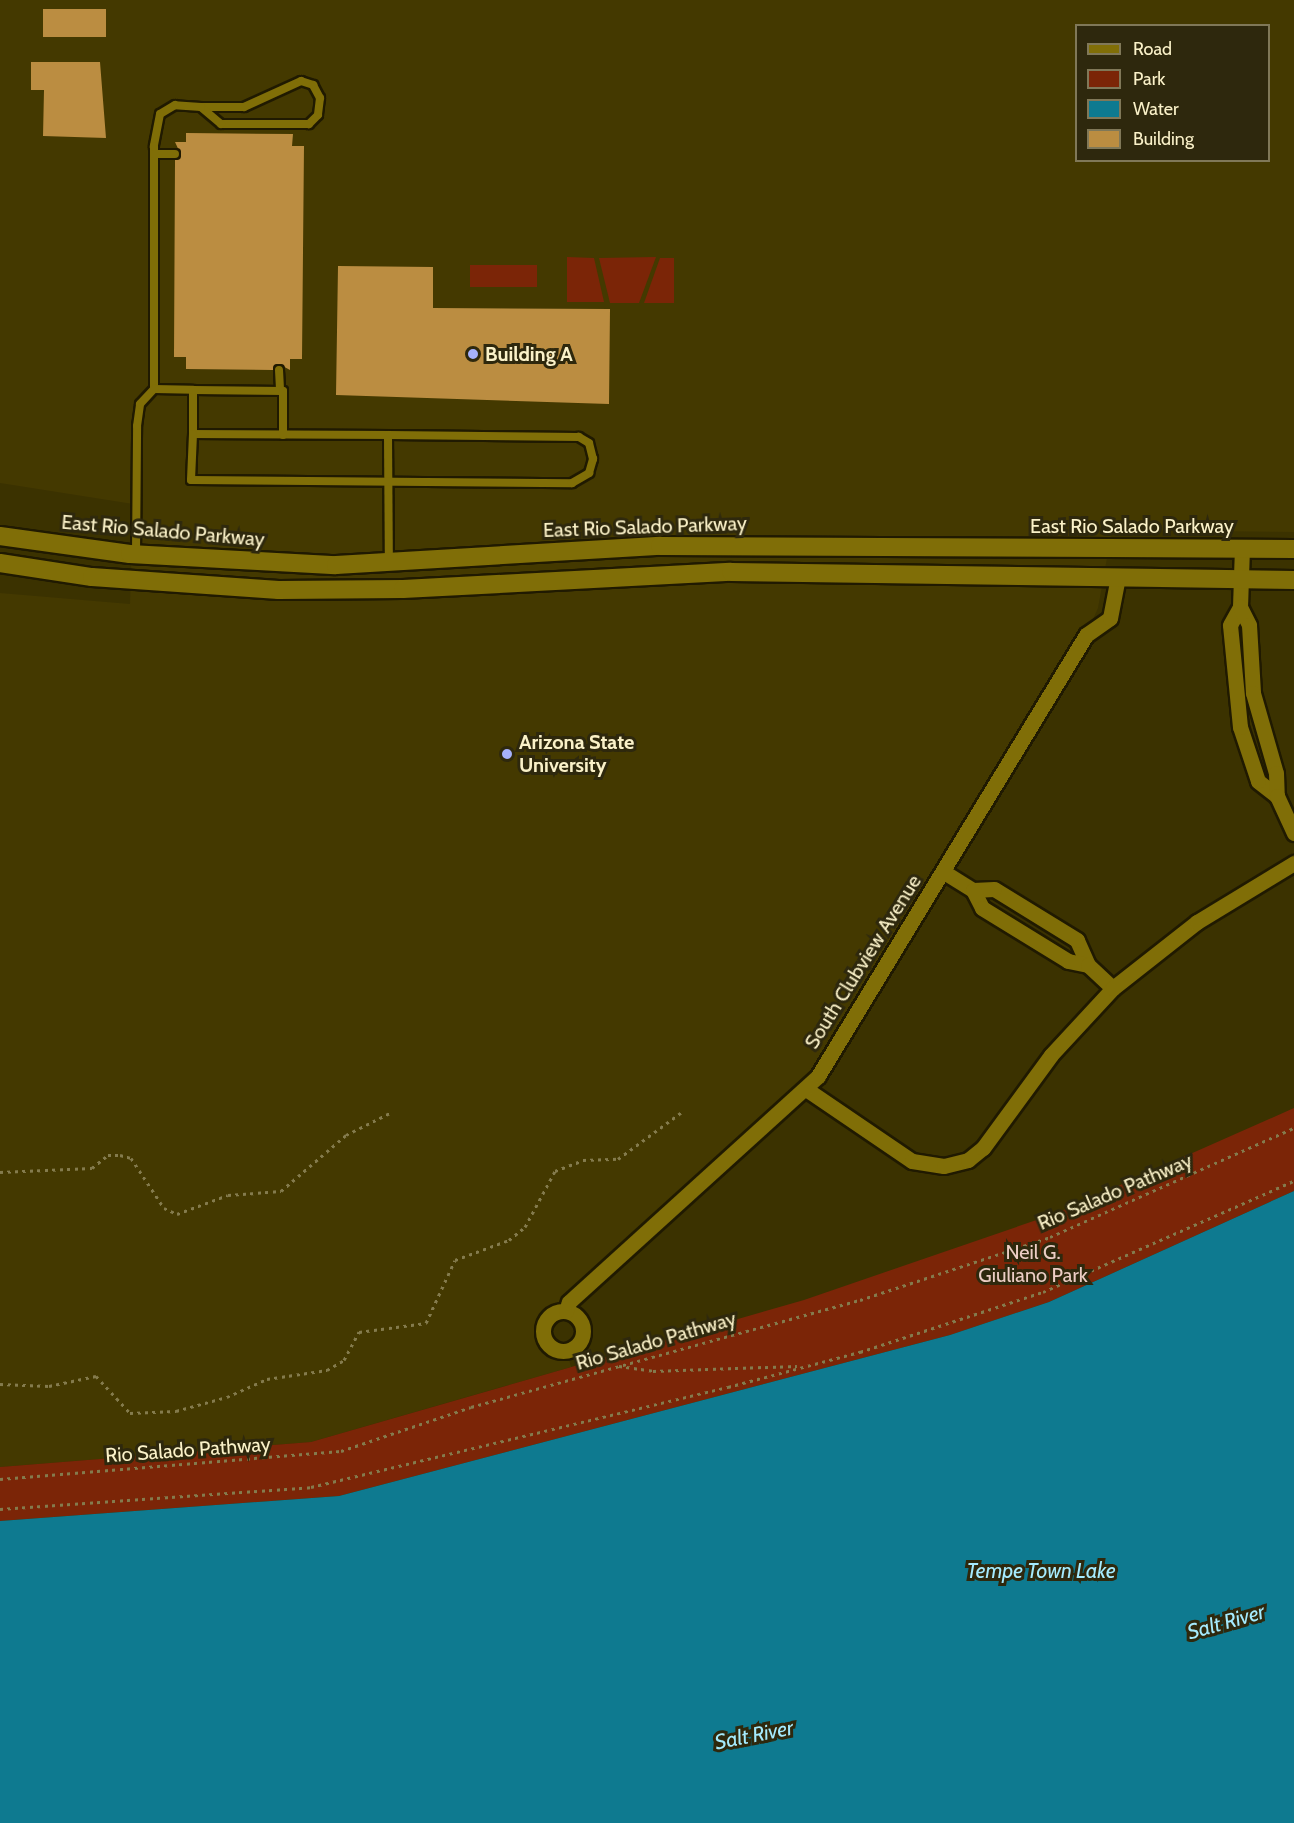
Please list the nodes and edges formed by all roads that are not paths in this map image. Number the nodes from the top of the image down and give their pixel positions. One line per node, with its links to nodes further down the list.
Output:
1 (201, 107): 1 (lane); 2 (lane)
2 (154, 154): 3 (lane); 5 (lane)
3 (175, 154)
4 (279, 370): 7 (lane)
5 (154, 389): 6 (lane); 15 (lane)
6 (193, 390): 7 (lane); 8 (lane)
7 (280, 391): 9 (lane)
8 (193, 435): 9 (lane); 11 (lane)
9 (283, 435): 10 (lane)
10 (388, 435): 11 (lane); 11 (lane)
11 (389, 482): 17 (lane)
12 (0, 536): 15 (main road, East Rio Salado Parkway)
13 (1242, 548): 14 (main road, East Rio Salado Parkway); 17 (main road, East Rio Salado Parkway); 19 (street)
14 (1294, 549)
15 (136, 554): 17 (main road, East Rio Salado Parkway)
16 (0, 563): 18 (main road)
17 (389, 564)
18 (1118, 577): 19 (main road); 23 (street, South Clubview Avenue)
19 (1241, 579): 20 (main road); 21 (street)
20 (1294, 580)
21 (1294, 833)
22 (1294, 863): 26 (street)
23 (944, 872): 24 (street); 27 (street, South Clubview Avenue)
24 (973, 890): 25 (street); 25 (street)
25 (1089, 965): 26 (street)
26 (1113, 988): 27 (street)
27 (806, 1089): 28 (street, South Clubview Avenue)
28 (566, 1311)

